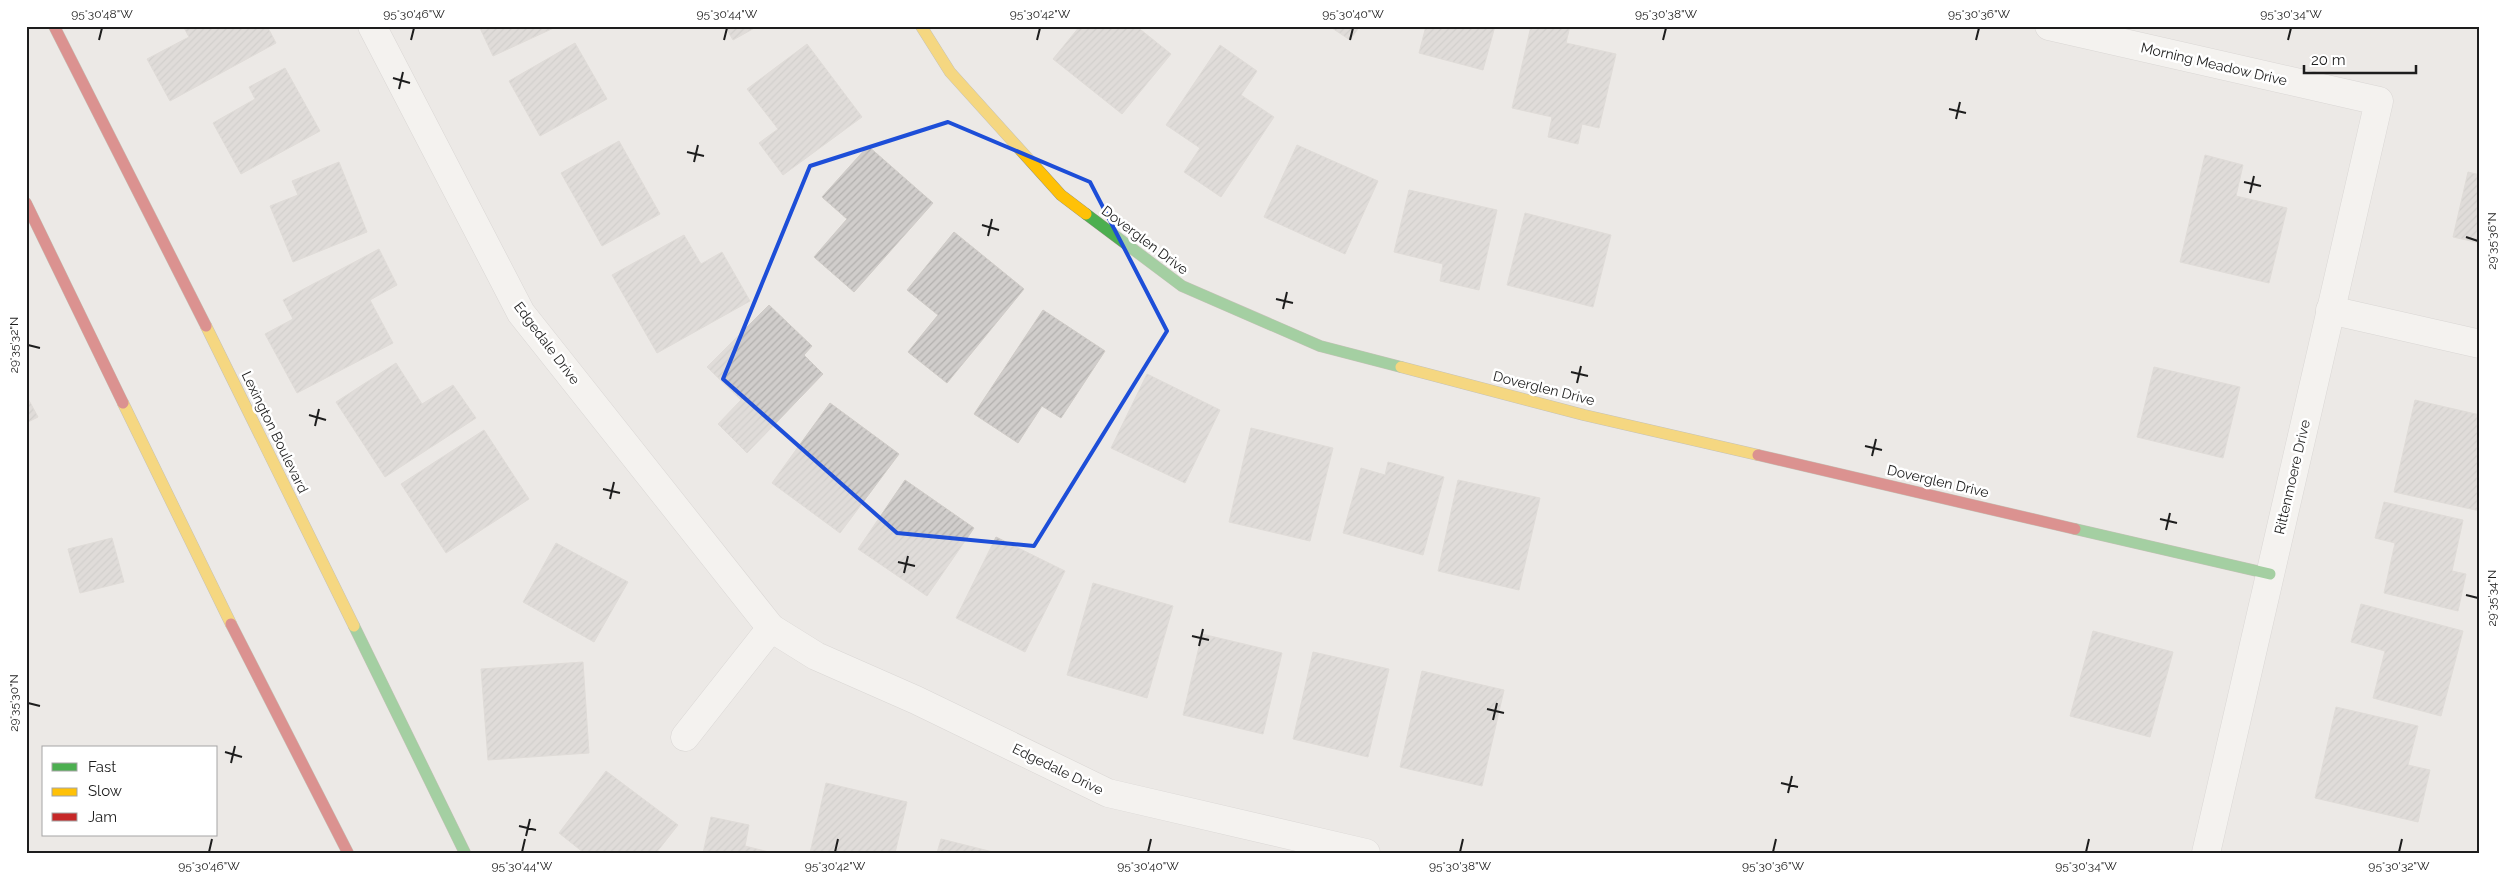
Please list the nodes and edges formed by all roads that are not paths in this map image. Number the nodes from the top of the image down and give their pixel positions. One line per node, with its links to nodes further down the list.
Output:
1 (54, 26): 13 (street, Lexington Boulevard)
2 (372, 26): 10 (street, Edgedale Drive)
3 (920, 26): 9 (street, Doverglen Drive)
4 (2049, 26): 5 (street, Morning Meadow Drive)
5 (2379, 101): 7 (street, Rittenmoere Drive)
6 (26, 203): 12 (street)
7 (2330, 310): 8 (street); 9 (street, Rittenmoere Drive)
8 (2480, 344)
9 (2270, 574): 15 (street, Rittenmoere Drive)
10 (771, 628): 11 (street); 14 (street, Edgedale Drive)
11 (685, 737)
12 (348, 853)
13 (466, 853)
14 (1366, 853)
15 (2206, 853)

